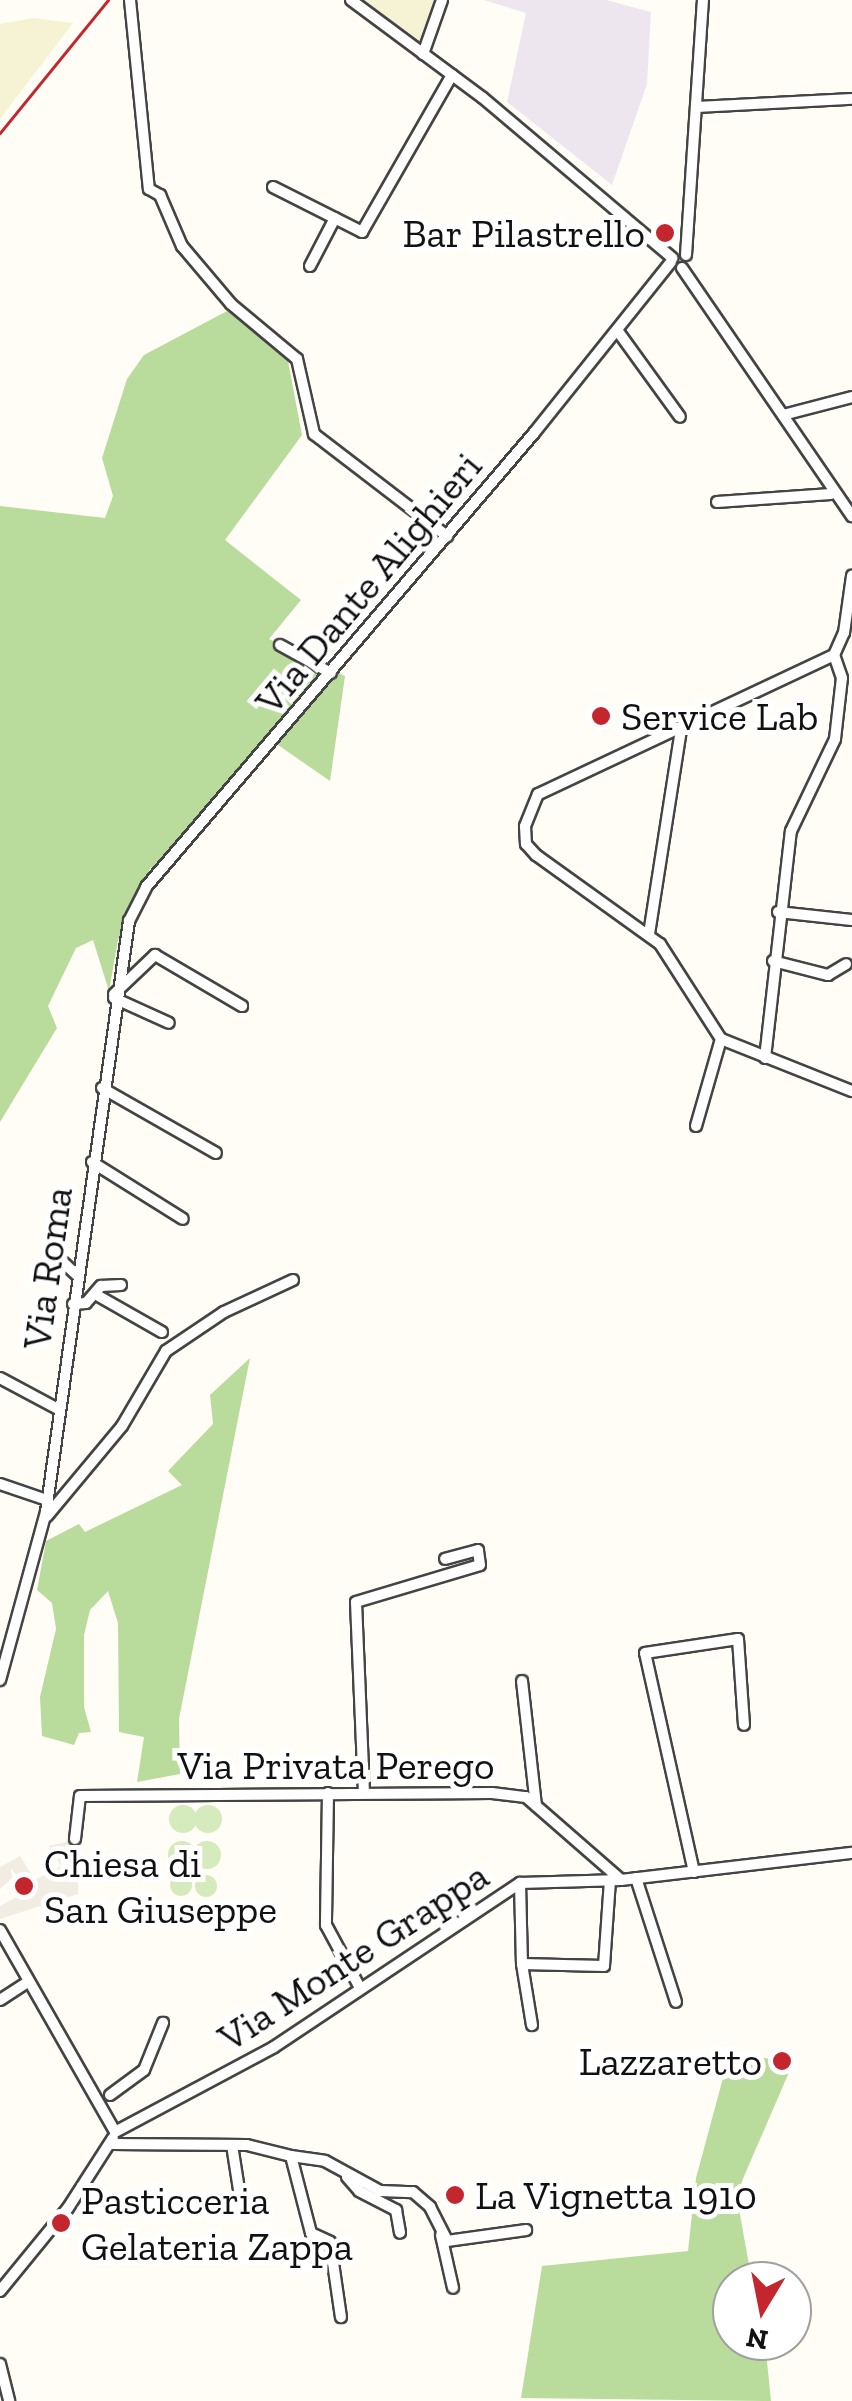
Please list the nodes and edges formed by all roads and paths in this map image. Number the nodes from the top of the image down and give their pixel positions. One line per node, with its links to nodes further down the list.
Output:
1 (130, 0): 20 (street)
2 (351, 0): 5 (street)
3 (442, 0): 5 (street)
4 (703, 0): 8 (street)
5 (424, 54): 6 (street)
6 (452, 74): 10 (street); 11 (street)
7 (852, 98): 8 (street)
8 (697, 108): 11 (street)
9 (273, 188): 10 (street)
10 (335, 218): 12 (street)
11 (678, 260): 13 (street, Via Dante Alighieri); 15 (street)
12 (310, 266)
13 (618, 330): 16 (street); 20 (street, Via Dante Alighieri)
14 (852, 397): 15 (street)
15 (783, 414): 17 (street)
16 (680, 417)
17 (832, 494): 18 (street); 19 (street)
18 (717, 502)
19 (852, 516)
20 (447, 536): 24 (street, Via Dante Alighieri)
21 (852, 576): 23 (street)
22 (280, 644): 24 (street)
23 (834, 655): 25 (street); 26 (street)
24 (332, 673): 28 (street, Via Dante Alighieri)
25 (681, 729): 29 (street); 29 (street)
26 (778, 912): 27 (street); 30 (street)
27 (852, 920)
28 (129, 922): 32 (street, Via Roma)
29 (649, 934): 35 (street)
30 (773, 961): 31 (street); 36 (street)
31 (846, 964)
32 (114, 996): 33 (street); 34 (street); 37 (street, Via Roma)
33 (242, 1006)
34 (169, 1023)
35 (721, 1038): 36 (street); 39 (street)
36 (764, 1058): 38 (street)
37 (102, 1088): 40 (street); 41 (street, Via Roma)
38 (852, 1091)
39 (696, 1126)
40 (216, 1153)
41 (92, 1162): 42 (street, Via Roma); 44 (street, Via Roma)
42 (183, 1219)
43 (51, 1251): 44 (street)
44 (76, 1275): 48 (street, Via Roma)
45 (292, 1280): 54 (street)
46 (121, 1284): 47 (street)
47 (95, 1294): 48 (street); 49 (street)
48 (72, 1304): 51 (street, Via Roma)
49 (162, 1332)
50 (0, 1378): 51 (street)
51 (58, 1409): 53 (street, Via Roma)
52 (0, 1484): 53 (street)
53 (47, 1500): 54 (street, Via Roma)
54 (44, 1521): 56 (street, Via Roma)
55 (445, 1559): 61 (street)
56 (2, 1662): 57 (street, Via Roma)
57 (0, 1680)
58 (522, 1681): 62 (street)
59 (744, 1725): 65 (street)
60 (328, 1793): 61 (street, Via Privata Perego); 63 (street, Via Privata Perego); 72 (street)
61 (364, 1793): 62 (street, Via Privata Perego)
62 (536, 1805): 67 (street, Via Privata Perego)
63 (75, 1839)
64 (852, 1853): 65 (street, Via Monte Grappa)
65 (694, 1872): 66 (street, Via Monte Grappa)
66 (636, 1878): 67 (street, Via Monte Grappa); 74 (street)
67 (615, 1880): 68 (street, Via Monte Grappa); 70 (street)
68 (520, 1883): 70 (street); 72 (street, Via Monte Grappa)
69 (0, 1930): 71 (street)
70 (522, 1964): 76 (street)
71 (26, 1982): 73 (street); 78 (street)
72 (360, 1988): 78 (street, Via Monte Grappa)
73 (0, 2000)
74 (676, 2002)
75 (162, 2023): 77 (street)
76 (532, 2026)
77 (110, 2095)
78 (113, 2138): 79 (street); 87 (street)
79 (232, 2145): 80 (street); 82 (street)
80 (291, 2156): 81 (street); 88 (street)
81 (343, 2172): 84 (street); 85 (street)
82 (240, 2196)
83 (526, 2230): 85 (street)
84 (400, 2233)
85 (441, 2236): 86 (street)
86 (453, 2288)
87 (0, 2291)
88 (341, 2317)
89 (0, 2364): 90 (street)
90 (2, 2382): 91 (street)
91 (9, 2401)

